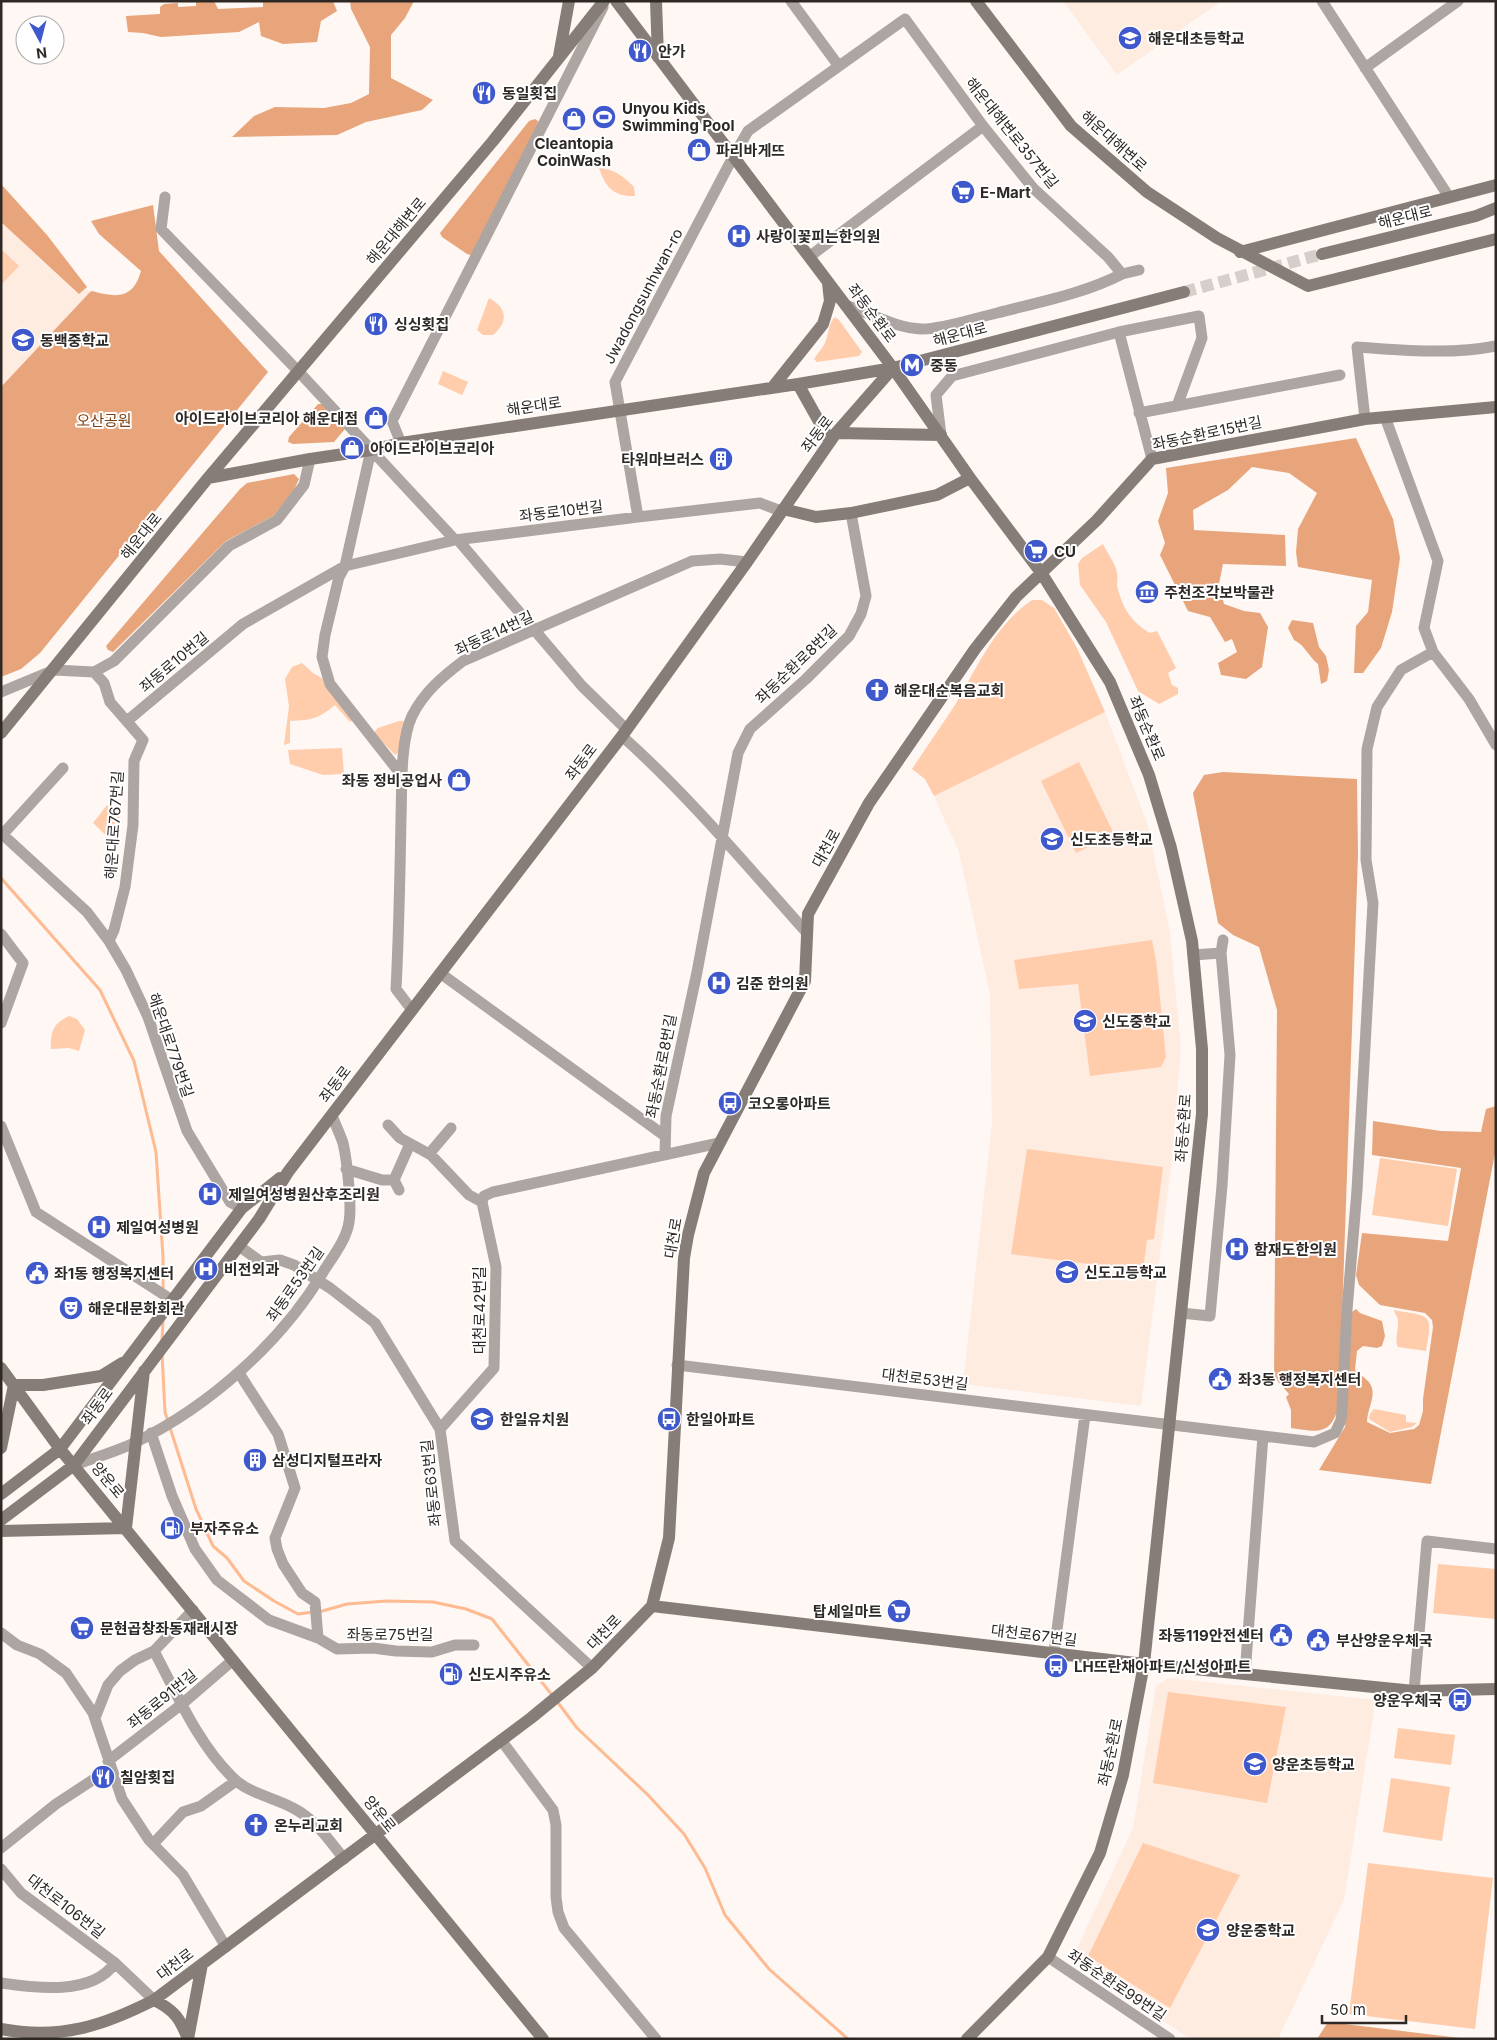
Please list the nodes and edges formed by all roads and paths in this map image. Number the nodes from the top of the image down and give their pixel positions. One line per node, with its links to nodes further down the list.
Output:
1 (569, 1): 10 (street)
2 (605, 1): 10 (street, 해운대해변로); 43 (street)
3 (616, 1): 9 (street, 좌동순환로)
4 (656, 1): 9 (street)
5 (791, 1): 11 (street)
6 (976, 1): 20 (street, 해운대해변로)
7 (1322, 1): 12 (street)
8 (1458, 1): 12 (street)
9 (658, 57): 14 (street, 좌동순환로)
10 (559, 58): 31 (street, 해운대해변로)
11 (838, 65): 13 (street, 해운대해변로357번길); 14 (street)
12 (1365, 68): 17 (street)
13 (983, 126): 22 (street); 24 (street, 해운대해변로357번길)
14 (733, 157): 22 (street, 좌동순환로); 37 (street, Jwadongsunhwan-ro)
15 (1496, 185): 17 (street)
16 (165, 197): 31 (street)
17 (1449, 198): 20 (street)
18 (1496, 208): 21 (street, 해운대로)
19 (1496, 239): 20 (street, 해운대해변로)
20 (1240, 252)
21 (1322, 254)
22 (808, 257): 25 (street, 좌동순환로)
23 (1139, 270): 24 (street)
24 (1122, 274): 27 (street)
25 (828, 283): 27 (street, 좌동순환로); 34 (street)
26 (1184, 292): 30 (street, 해운대로)
27 (845, 305): 30 (street, 좌동순환로)
28 (1119, 332): 35 (street); 38 (street); 41 (street)
29 (1496, 346): 40 (street)
30 (893, 368): 33 (street, 해운대로); 41 (street, 좌동순환로); 42 (street, 좌동로)
31 (299, 372): 44 (street); 47 (street, 해운대해변로)
32 (1340, 375): 35 (street)
33 (798, 384): 34 (street, 해운대로); 42 (street)
34 (772, 388): 37 (street, 해운대로)
35 (1177, 406): 38 (street)
36 (1496, 407): 39 (street, 좌동순환로15번길)
37 (620, 409): 43 (street, 해운대로); 51 (street, Jwadongsunhwan-ro)
38 (1139, 413): 46 (street)
39 (1384, 417): 40 (street, 좌동순환로15번길); 57 (street)
40 (1365, 419): 46 (street, 좌동순환로15번길)
41 (941, 435): 42 (street); 48 (street, 좌동순환로)
42 (833, 437): 49 (street, 좌동로)
43 (401, 443): 44 (street, 해운대로)
44 (371, 450): 45 (street, 해운대로); 52 (street); 54 (street)
45 (310, 459): 47 (street, 해운대로); 59 (street)
46 (1152, 459): 55 (street, 좌동순환로15번길)
47 (208, 478): 58 (street, 해운대로)
48 (970, 478): 50 (street); 55 (street, 좌동순환로)
49 (782, 510): 50 (street); 51 (street, 좌동로10번길); 53 (street, 좌동로)
50 (851, 513): 68 (street, 좌동순환로8번길)
51 (638, 517): 52 (street, 좌동로10번길)
52 (457, 540): 54 (street, 좌동로10번길); 56 (street)
53 (747, 562): 56 (street, 좌동로14번길); 62 (street, 좌동로)
54 (345, 566): 61 (street, 좌동로10번길); 66 (street)
55 (1042, 574): 69 (street, 대천로); 74 (street, 좌동순환로)
56 (535, 630): 62 (street); 66 (street, 좌동로14번길)
57 (1433, 652): 64 (street); 105 (street)
58 (54, 670): 59 (street); 60 (street); 63 (street, 해운대로)
59 (94, 672): 61 (street)
60 (1, 692)
61 (127, 721): 72 (street, 해운대로767번길)
62 (624, 732): 68 (street); 75 (street, 좌동로)
63 (1, 733)
64 (1496, 745)
65 (63, 768): 67 (street)
66 (403, 778): 76 (street, 좌동로14번길)
67 (2, 834): 72 (street, 해운대로779번길)
68 (721, 837): 69 (street); 82 (street, 좌동순환로8번길)
69 (807, 933): 83 (street, 대천로)
70 (1, 934): 77 (street)
71 (1223, 940): 73 (street)
72 (109, 941): 90 (street, 해운대로779번길)
73 (1221, 953): 74 (street); 94 (street)
74 (1193, 955): 94 (street, 좌동순환로)
75 (440, 973): 76 (street, 좌동로); 82 (street)
76 (412, 1010): 78 (street, 좌동로)
77 (1, 1023)
78 (332, 1115): 87 (street, 좌동로53번길); 88 (street, 좌동로)
79 (388, 1125): 84 (street)
80 (1, 1126): 93 (street)
81 (452, 1128): 85 (street)
82 (665, 1136): 86 (street, 좌동순환로8번길)
83 (719, 1143): 86 (street); 96 (street, 대천로)
84 (410, 1144): 85 (street); 87 (street)
85 (429, 1154): 89 (street)
86 (666, 1154): 89 (street)
87 (346, 1169): 92 (street, 좌동로53번길)
88 (288, 1172): 90 (street, 좌동로); 91 (street, 좌동로)
89 (482, 1202): 103 (street, 대천로42번길)
90 (242, 1208): 93 (street, 좌동로)
91 (239, 1246): 92 (street, 좌동로63번길); 98 (street, 좌동로)
92 (318, 1282): 99 (street, 좌동로53번길); 103 (street, 좌동로63번길)
93 (172, 1300): 95 (street, 좌동로)
94 (1181, 1313): 102 (street, 좌동순환로)
95 (128, 1359): 100 (street); 108 (street, 좌동로)
96 (677, 1365): 101 (street, 대천로53번길); 115 (street, 대천로)
97 (1, 1368): 100 (street, 양운로)
98 (144, 1370): 106 (street); 109 (street, 좌동로)
99 (239, 1373): 104 (street, 좌동로53번길); 118 (street)
100 (14, 1385): 107 (street); 108 (street, 양운로)
101 (1085, 1415): 102 (street, 대천로53번길); 121 (street)
102 (1168, 1425): 105 (street); 123 (street, 좌동순환로)
103 (440, 1430): 124 (street, 좌동로63번길)
104 (152, 1433): 106 (street, 좌동로53번길); 118 (street, 좌동로75번길)
105 (1263, 1436): 125 (street)
106 (135, 1442): 109 (street, 좌동로53번길); 112 (street)
107 (1, 1448)
108 (60, 1449): 109 (street, 양운로); 110 (street, 좌동로)
109 (74, 1465): 111 (street, 좌동로); 112 (street, 양운로)
110 (1, 1494)
111 (1, 1520)
112 (126, 1528): 113 (street); 116 (street, 양운로)
113 (1, 1531)
114 (1496, 1549): 127 (street)
115 (652, 1606): 121 (street, 대천로67번길); 124 (street, 대천로)
116 (193, 1610): 120 (street); 122 (street, 양운로)
117 (1, 1633): 129 (street)
118 (318, 1638): 119 (street, 좌동로75번길)
119 (474, 1645)
120 (154, 1651): 128 (street); 129 (street)
121 (1054, 1653): 123 (street, 대천로67번길)
122 (233, 1660): 128 (street, 좌동로91번길); 133 (street, 양운로)
123 (1144, 1664): 125 (street, 대천로67번길); 139 (street, 좌동순환로)
124 (592, 1668): 130 (street, 대천로)
125 (1245, 1674): 127 (street, 대천로67번길)
126 (1496, 1689): 127 (street, 대천로67번길)
127 (1414, 1691)
128 (181, 1702): 131 (street, 좌동로91번길); 132 (street)
129 (95, 1718): 131 (street)
130 (501, 1740): 133 (street, 대천로); 147 (street)
131 (110, 1764): 134 (street); 135 (street, 좌동로91번길)
132 (236, 1781): 134 (street); 136 (street)
133 (376, 1834): 136 (street, 대천로); 146 (street, 양운로)
134 (153, 1844): 138 (street)
135 (1, 1848)
136 (344, 1859): 138 (street, 대천로)
137 (1, 1870): 140 (street, 대천로106번길)
138 (226, 1947): 141 (street, 대천로)
139 (1048, 1957): 148 (street, 좌동순환로); 149 (street, 좌동순환로99번길)
140 (115, 1963): 142 (street); 143 (street, 대천로106번길)
141 (202, 1964): 143 (street, 대천로); 145 (street)
142 (1, 1983)
143 (154, 2000): 144 (street, 대천로); 145 (street)
144 (1, 2029)
145 (188, 2039)
146 (543, 2039)
147 (656, 2039)
148 (967, 2039)
149 (1170, 2039)

